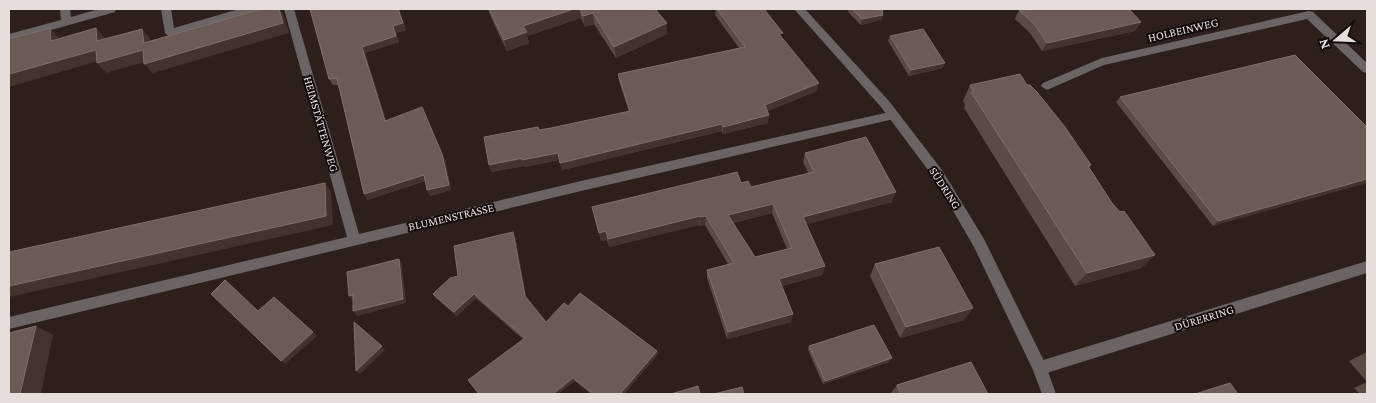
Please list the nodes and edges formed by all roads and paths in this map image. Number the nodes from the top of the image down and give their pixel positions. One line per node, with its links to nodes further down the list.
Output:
1 (65, 9): 7 (street)
2 (111, 9): 7 (street)
3 (166, 9): 4 (street)
4 (250, 9)
5 (289, 9): 12 (street, HEIMSTÄTTENWEG)
6 (799, 9): 11 (street, SÜDRING)
7 (66, 22): 8 (street)
8 (9, 38)
9 (1367, 69): 10 (street, HOLBEINWEG)
10 (1047, 86)
11 (894, 115): 12 (street, BLUMENSTRASSE); 15 (street, SÜDRING)
12 (354, 240): 14 (street, BLUMENSTRASSE)
13 (1367, 267): 15 (street, DÜRERRING)
14 (9, 323)
15 (1040, 368): 16 (street, SÜDRING)
16 (1049, 394)

